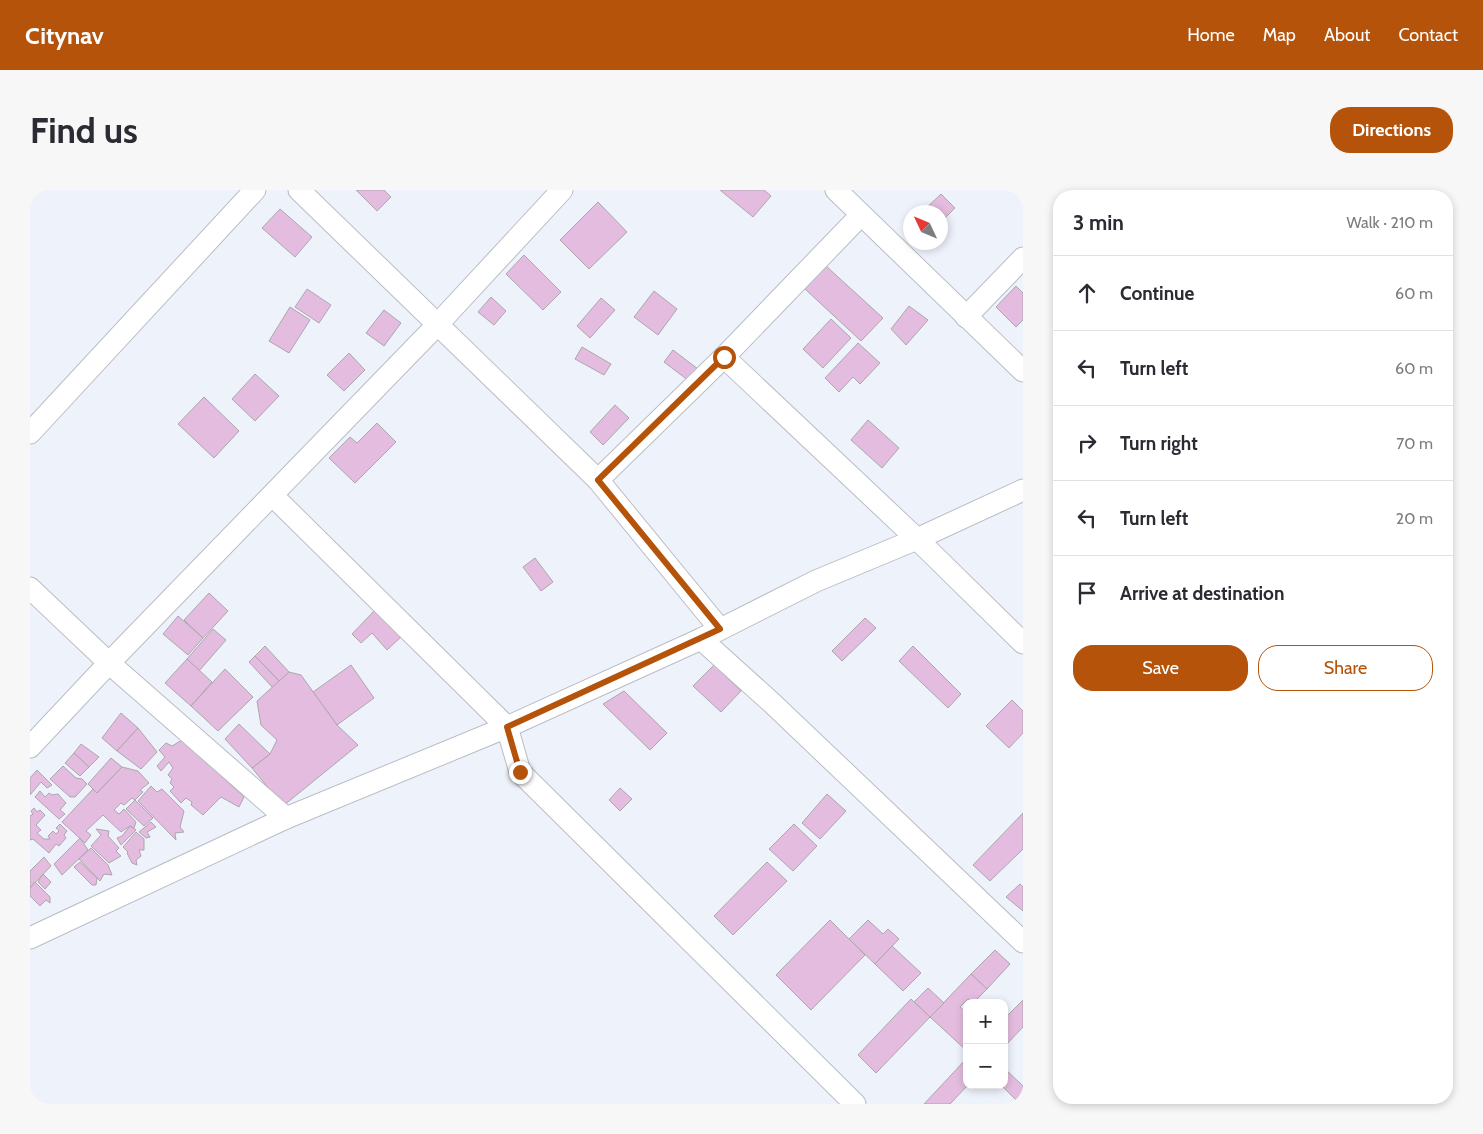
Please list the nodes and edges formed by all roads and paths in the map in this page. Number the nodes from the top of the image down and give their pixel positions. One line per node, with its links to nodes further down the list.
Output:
1 (255, 190): 11 (street)
2 (299, 190): 8 (street)
3 (562, 190): 8 (street)
4 (836, 190): 5 (street)
5 (861, 215): 7 (street); 9 (street)
6 (1023, 258): 7 (street)
7 (966, 317): 10 (street)
8 (437, 325): 12 (street); 14 (street)
9 (724, 357): 12 (street); 15 (street)
10 (1023, 371)
11 (30, 433)
12 (598, 480): 17 (street)
13 (1023, 490): 15 (street)
14 (273, 496): 20 (street); 21 (street)
15 (917, 539): 17 (street); 19 (street)
16 (30, 588): 20 (street)
17 (720, 629): 18 (street)
18 (701, 639): 21 (street); 25 (street)
19 (1023, 643)
20 (109, 663): 22 (street); 23 (street)
21 (507, 727): 23 (street); 26 (street)
22 (30, 747)
23 (286, 818): 24 (street)
24 (30, 938)
25 (1023, 942)
26 (855, 1104)

